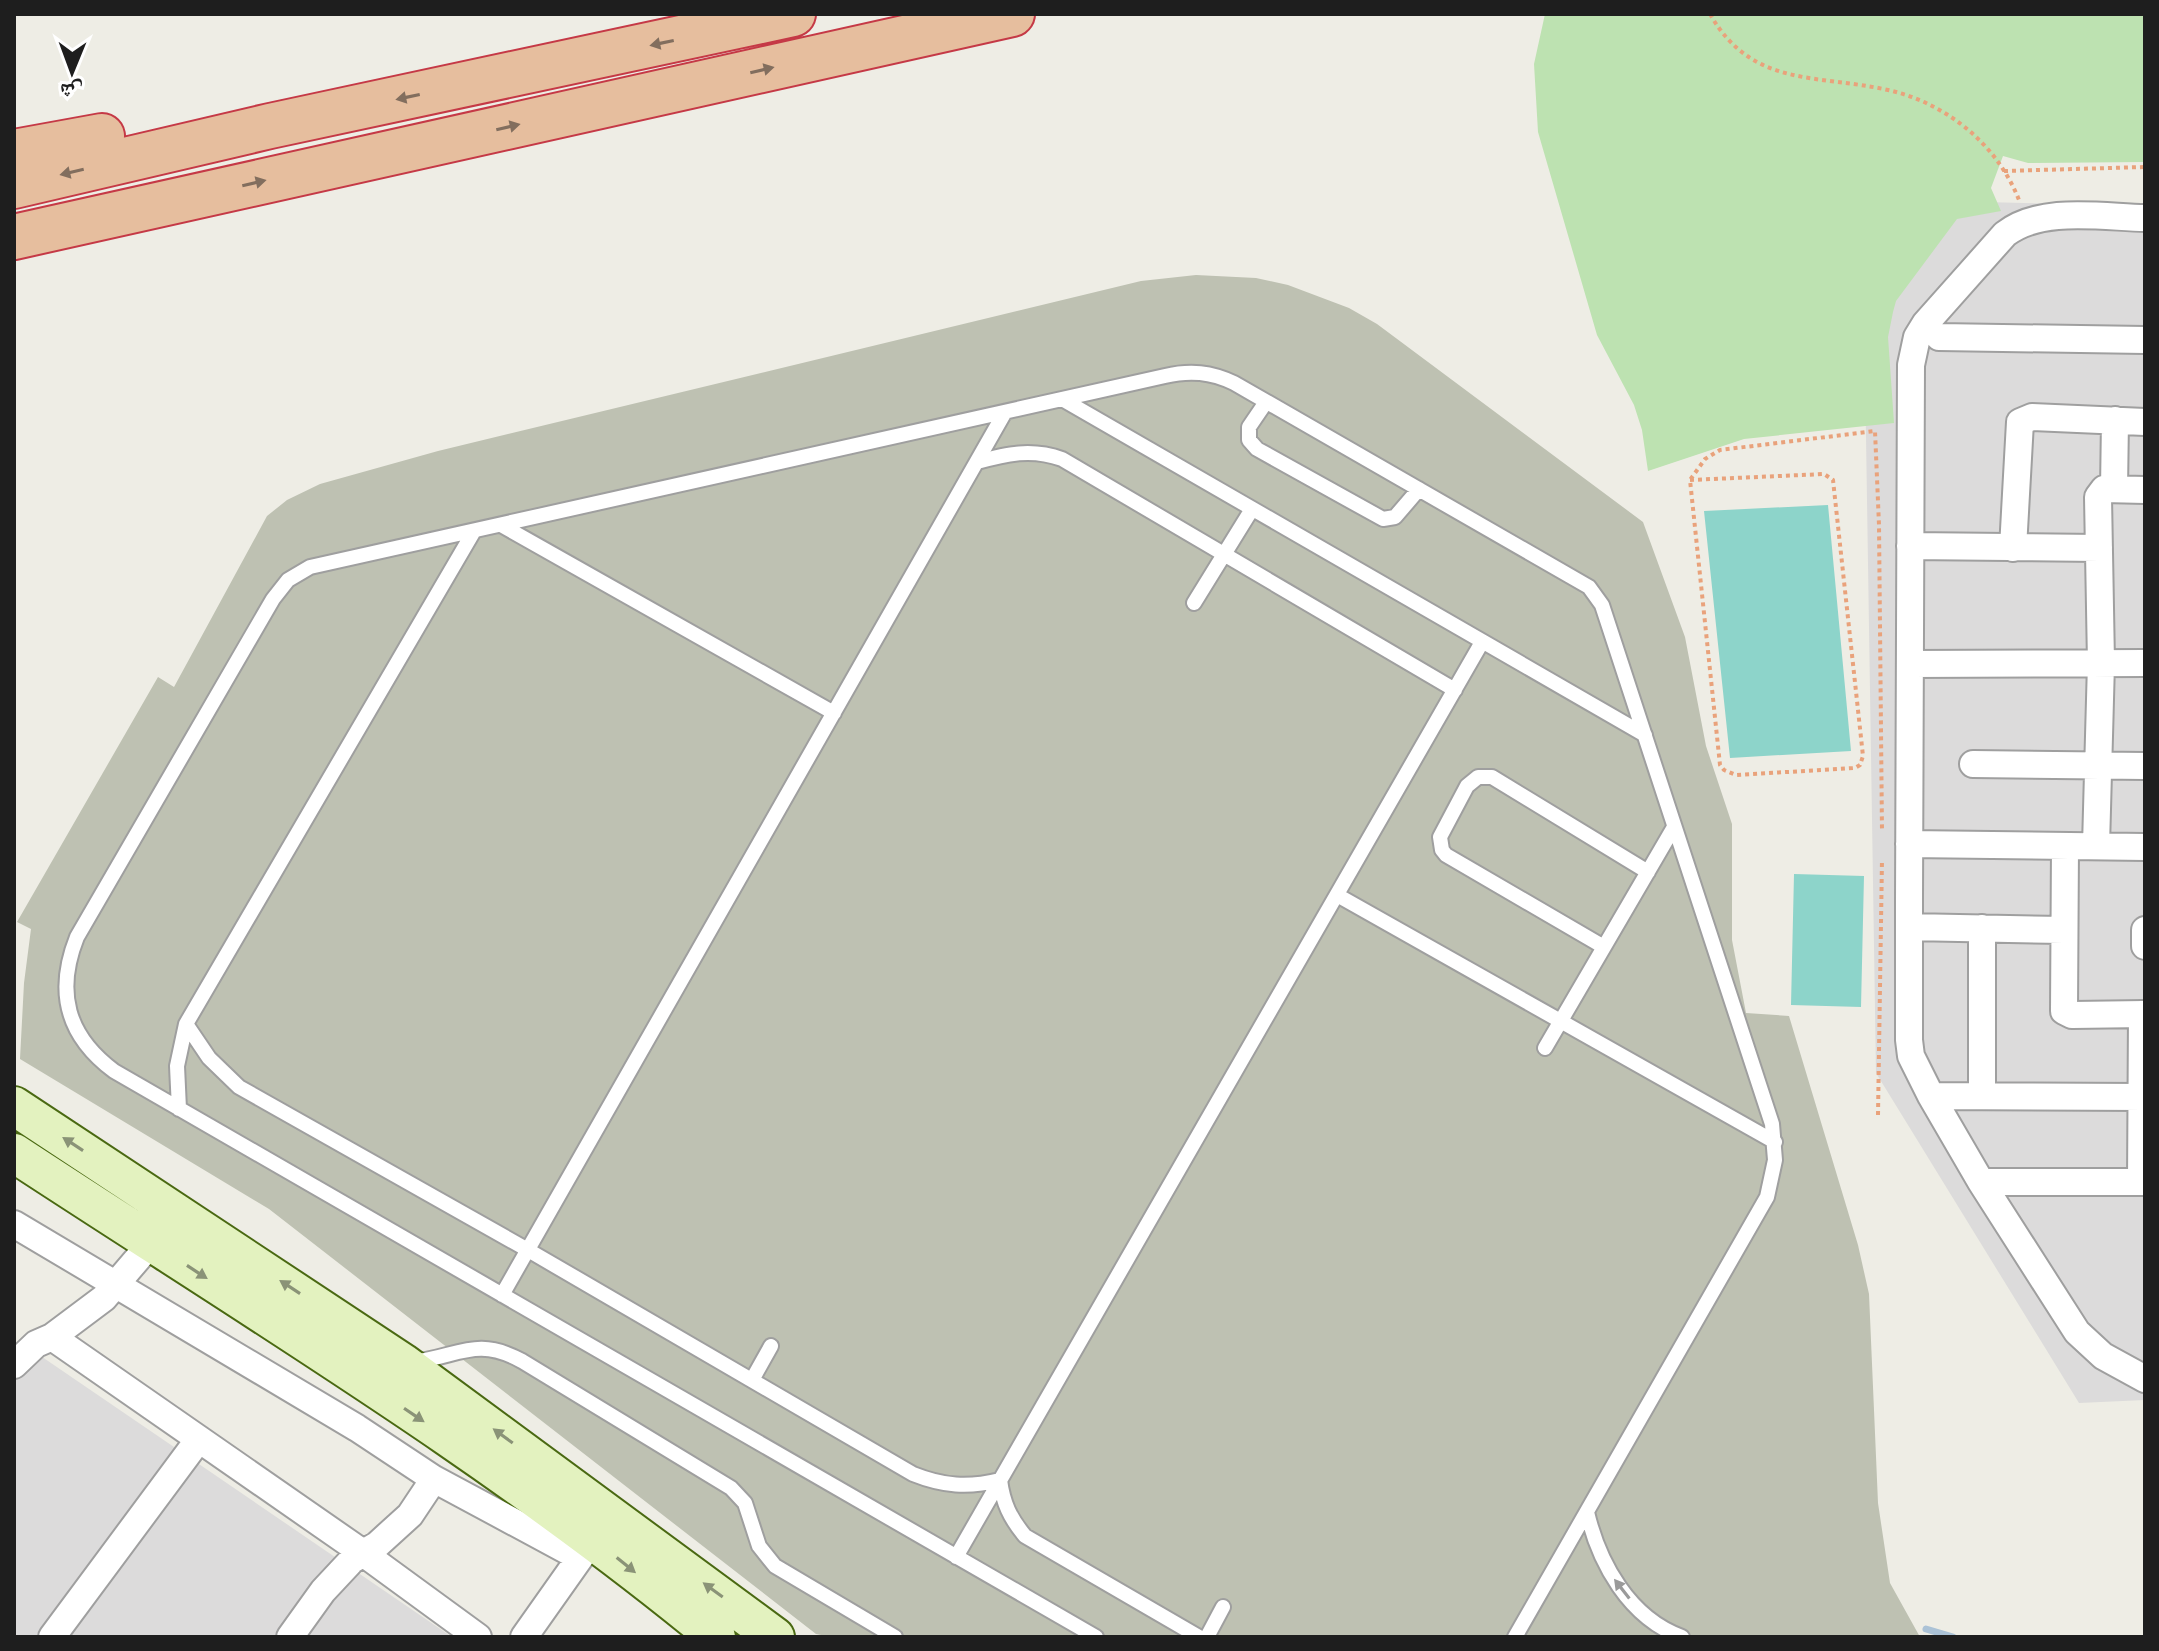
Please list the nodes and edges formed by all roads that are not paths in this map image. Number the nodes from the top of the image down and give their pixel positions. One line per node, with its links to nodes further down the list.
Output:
1 (793, 14): 3 (highway, one-way to 3)
2 (1012, 14): 6 (highway, one-way to 2)
3 (270, 126): 4 (highway); 5 (highway, one-way to 5)
4 (14, 152)
5 (14, 186)
6 (197, 196): 8 (highway); 9 (highway)
7 (2145, 218): 24 (street)
8 (14, 237)
9 (14, 265)
10 (1939, 337): 11 (street)
11 (2145, 340)
12 (1062, 399): 13 (lane); 14 (lane); 21 (lane)
13 (1266, 402): 18 (lane); 18 (lane)
14 (1005, 412): 17 (lane); 22 (lane)
15 (2115, 420): 16 (street); 19 (street); 25 (street)
16 (2145, 422)
17 (977, 462): 27 (lane); 34 (lane)
18 (1419, 489): 35 (lane)
19 (2114, 489): 20 (street); 26 (street)
20 (2145, 490)
21 (1252, 509): 27 (lane); 29 (lane)
22 (501, 525): 23 (lane); 34 (lane)
23 (474, 531): 54 (lane); 60 (lane)
24 (1910, 546): 25 (street); 32 (street)
25 (2013, 548): 26 (street)
26 (2099, 548): 30 (street)
27 (1224, 554): 28 (lane); 33 (lane)
28 (1194, 603)
29 (1482, 642): 33 (lane); 35 (lane)
30 (2101, 663): 31 (street); 32 (street); 37 (street)
31 (2145, 663)
32 (1910, 664): 40 (street)
33 (1455, 690): 45 (lane)
34 (834, 713): 67 (lane)
35 (1645, 735): 39 (lane)
36 (1973, 764): 37 (street)
37 (2098, 766): 38 (street); 42 (street)
38 (2145, 766)
39 (1674, 827): 44 (lane); 61 (lane)
40 (1909, 844): 41 (street); 46 (street)
41 (2065, 846): 42 (street); 48 (street)
42 (2096, 846): 43 (street)
43 (2145, 847)
44 (1648, 872): 51 (lane); 51 (lane)
45 (1337, 895): 53 (lane); 78 (lane)
46 (1909, 927): 47 (street); 56 (street)
47 (1982, 928): 48 (street); 57 (street)
48 (2063, 930): 52 (street)
49 (2145, 930): 50 (street)
50 (2145, 946)
51 (1604, 947): 53 (lane)
52 (2143, 1014): 58 (street)
53 (1561, 1021): 55 (lane); 61 (lane)
54 (186, 1024): 60 (lane); 67 (lane)
55 (1545, 1048)
56 (1931, 1096): 57 (street); 63 (street)
57 (1982, 1096): 58 (street)
58 (2144, 1097): 64 (street)
59 (14, 1106): 72 (main road, one-way to 59)
60 (179, 1109): 69 (lane)
61 (1775, 1142): 79 (lane)
62 (14, 1153): 66 (main road)
63 (1981, 1182): 64 (street); 74 (street)
64 (2143, 1182)
65 (14, 1224): 68 (street)
66 (152, 1242): 68 (street); 80 (main road, one-way to 80)
67 (528, 1250): 69 (lane); 75 (lane)
68 (116, 1284): 70 (street); 77 (street)
69 (502, 1295): 82 (lane)
70 (52, 1337): 73 (street); 76 (street)
71 (771, 1346): 75 (lane)
72 (403, 1363): 89 (main road, one-way to 72); 90 (lane)
73 (14, 1365)
74 (2145, 1379)
75 (752, 1380): 78 (lane)
76 (199, 1439): 81 (street); 84 (street)
77 (434, 1479): 80 (street); 81 (street)
78 (1000, 1480): 82 (lane); 92 (lane)
79 (1587, 1512): 94 (lane); 95 (lane, one-way to 79)
80 (586, 1548): 87 (street); 88 (main road, one-way to 88)
81 (363, 1553): 85 (street); 86 (street)
82 (956, 1557): 91 (lane)
83 (1223, 1607): 93 (lane)
84 (52, 1637)
85 (290, 1637)
86 (478, 1637)
87 (524, 1637)
88 (716, 1637)
89 (775, 1637)
90 (895, 1637)
91 (1096, 1637)
92 (1199, 1637)
93 (1207, 1637)
94 (1515, 1637)
95 (1682, 1637)

